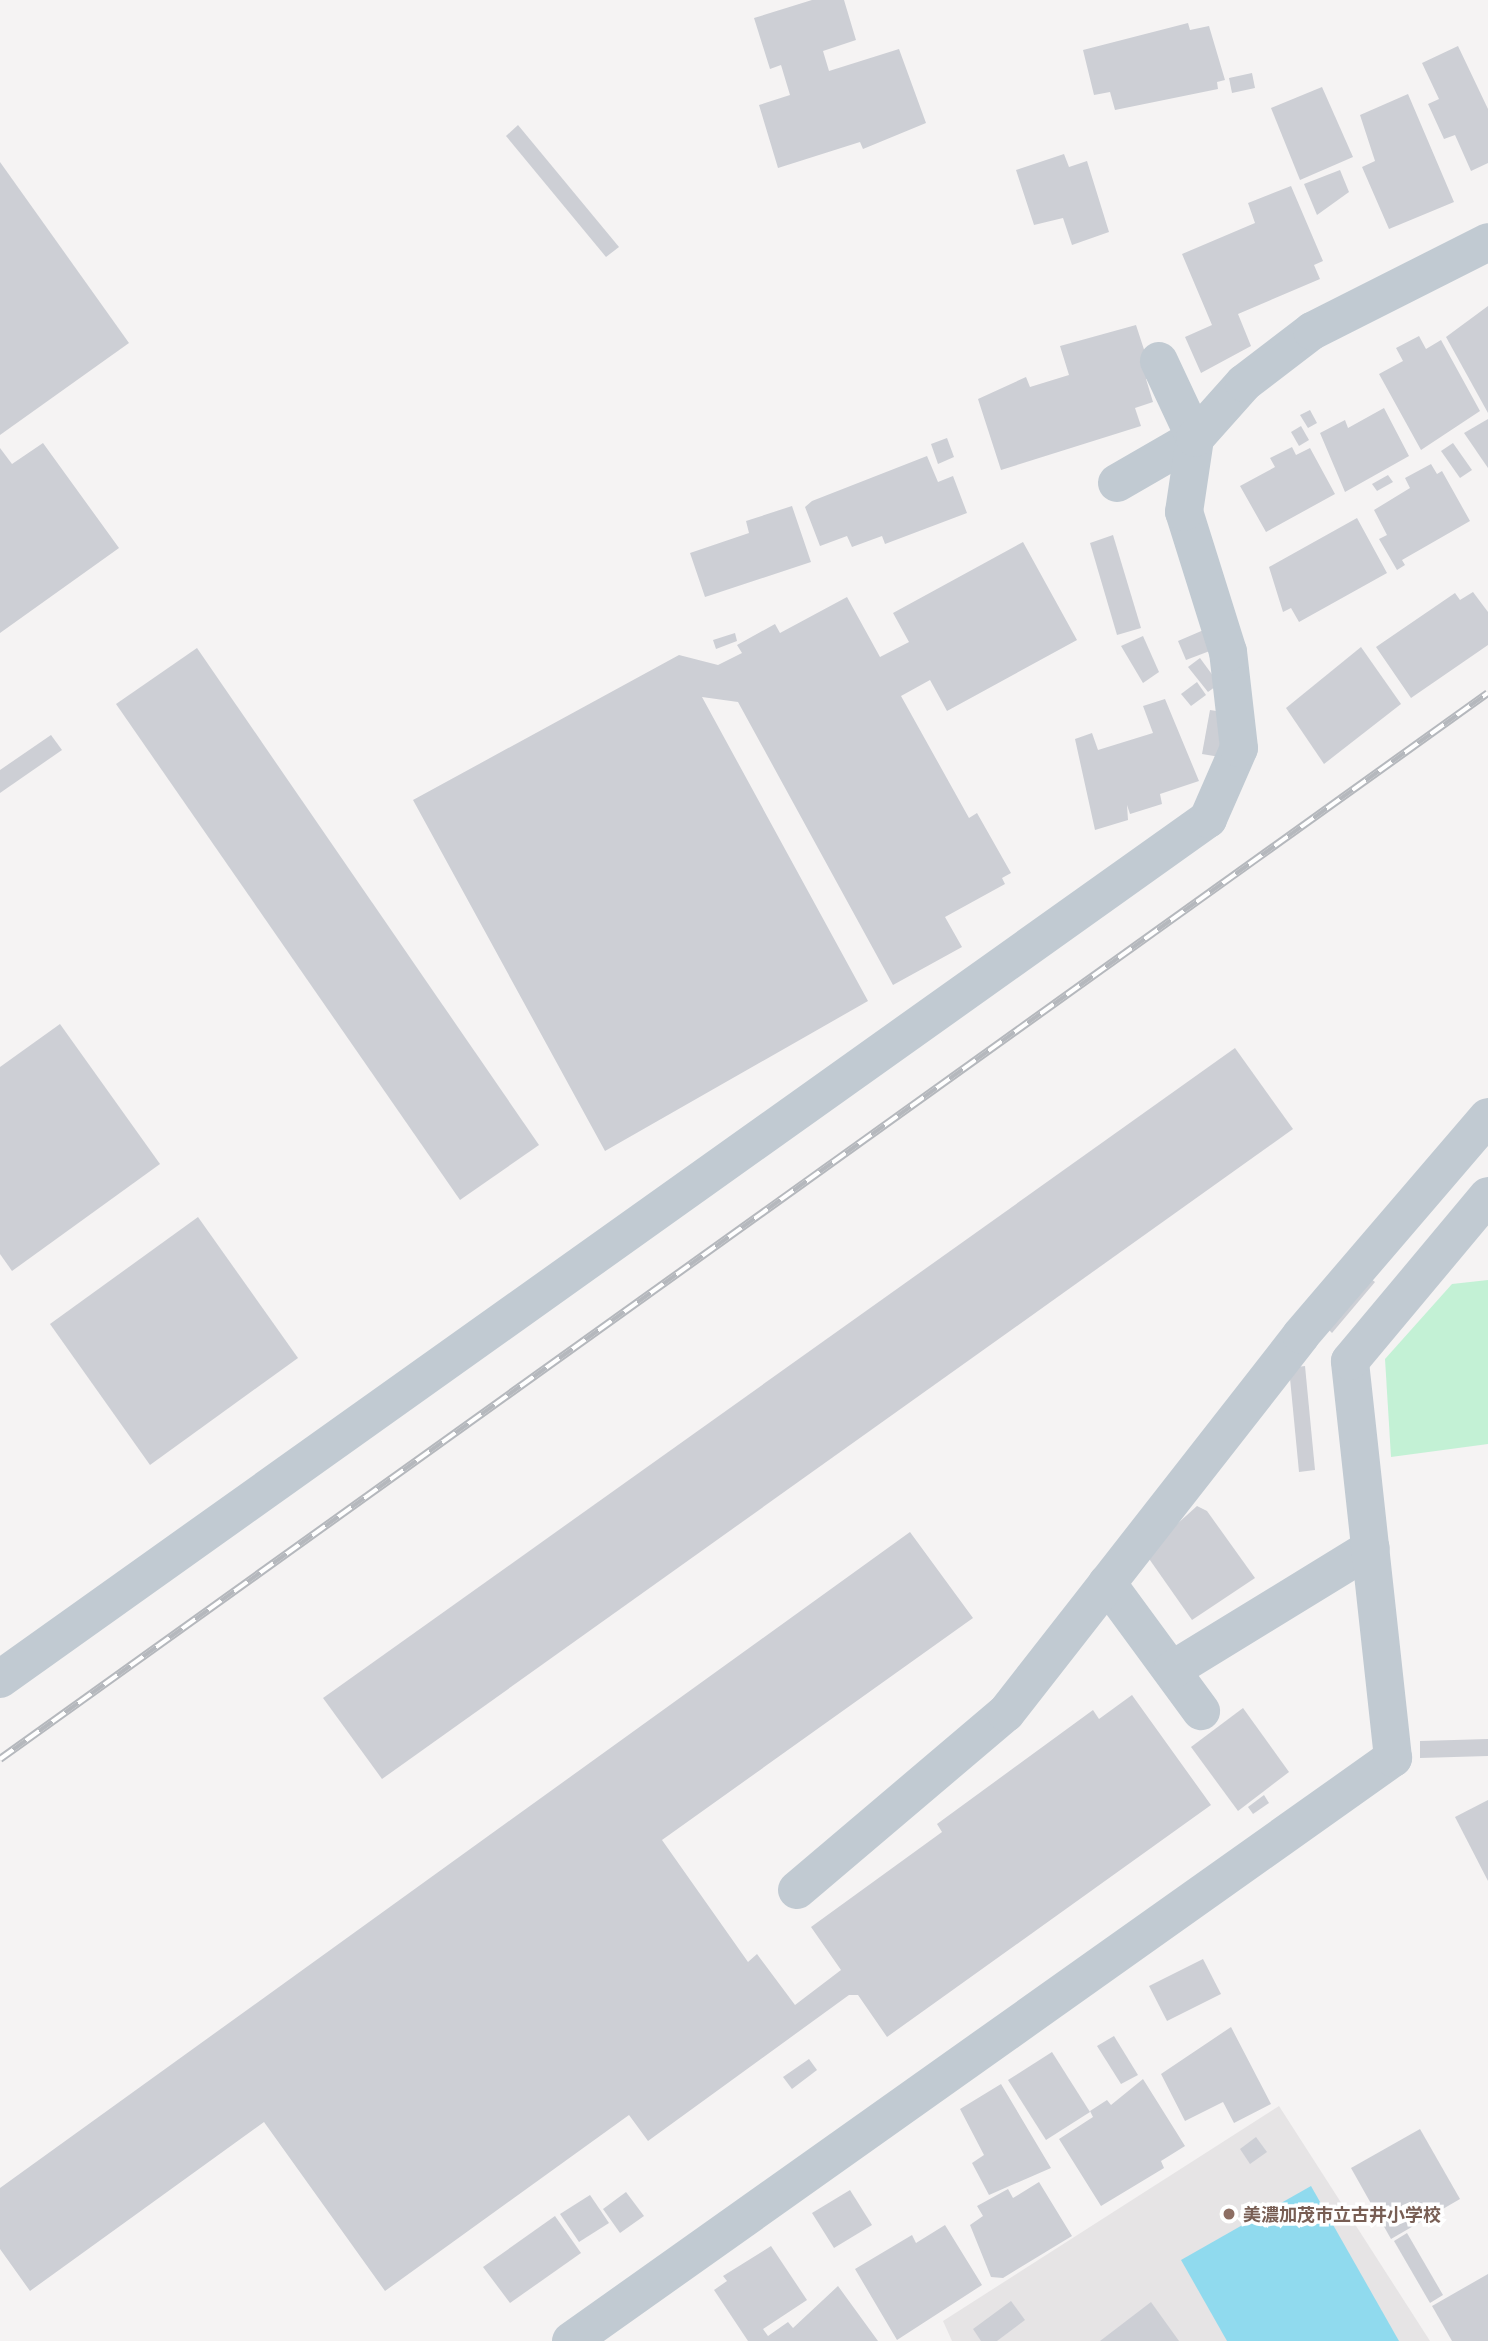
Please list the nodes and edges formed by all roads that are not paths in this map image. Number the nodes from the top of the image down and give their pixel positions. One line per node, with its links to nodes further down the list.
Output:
1 (1488, 242): 3 (street)
2 (1159, 361): 3 (street)
3 (1195, 438): 4 (street); 10 (street)
4 (1117, 483)
5 (1488, 1117): 8 (street)
6 (1488, 1196): 7 (street)
7 (1371, 1548): 9 (street); 13 (street)
8 (1107, 1583): 9 (street); 12 (street)
9 (1172, 1670): 11 (street)
10 (0, 1679)
11 (1201, 1711)
12 (797, 1890)
13 (571, 2341)

